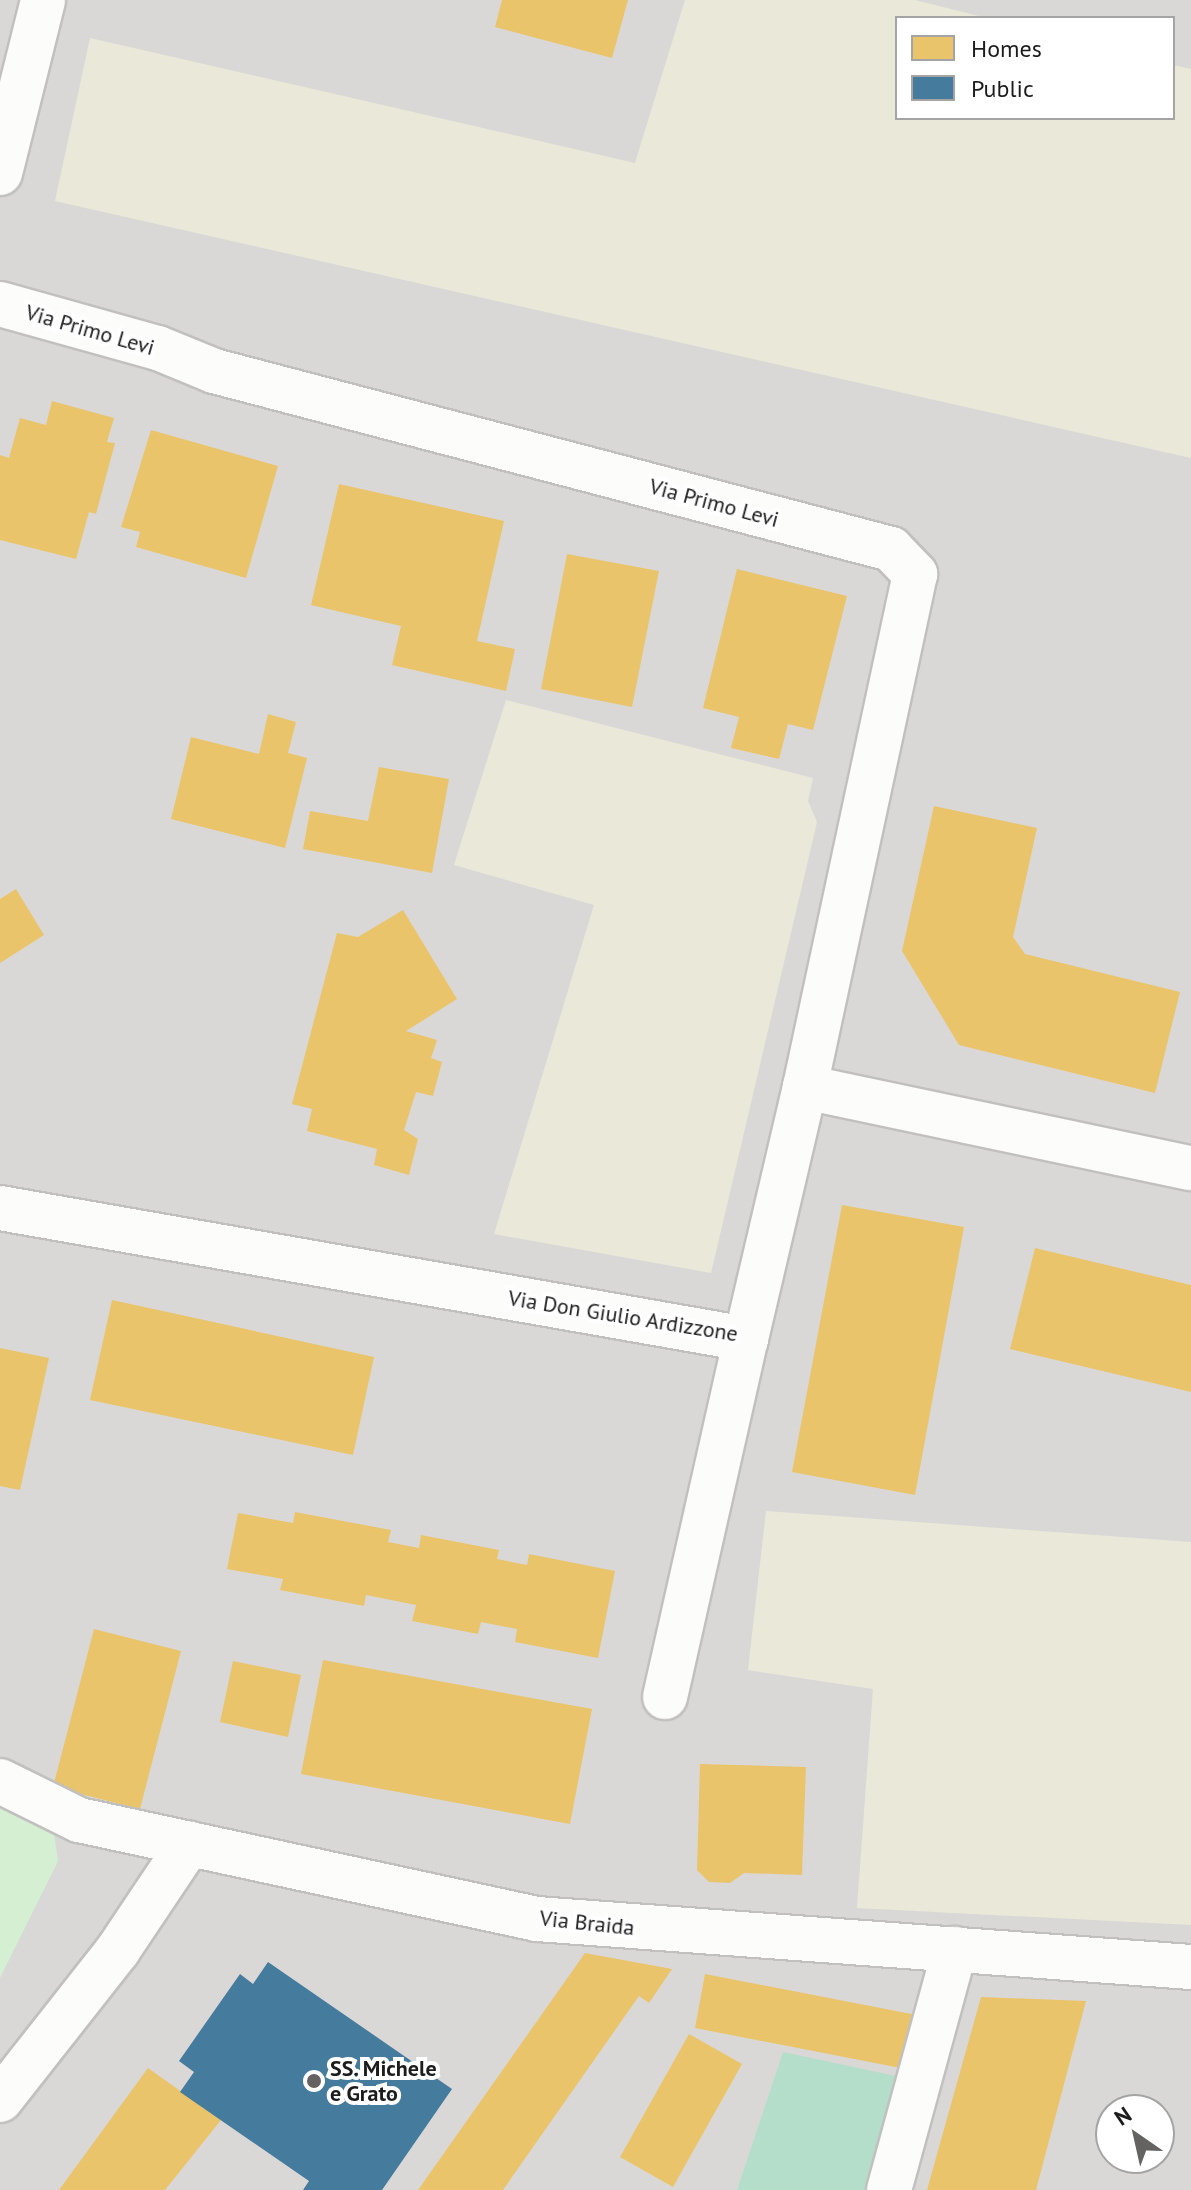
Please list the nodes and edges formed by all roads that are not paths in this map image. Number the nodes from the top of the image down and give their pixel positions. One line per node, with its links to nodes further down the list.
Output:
1 (43, 0): 2 (street)
2 (0, 173)
3 (0, 304): 4 (street, Via Primo Levi)
4 (805, 1087): 5 (street); 7 (street, Via Don Giulio Ardizzone)
5 (1191, 1168)
6 (0, 1208): 7 (street, Via Don Giulio Ardizzone)
7 (746, 1339): 8 (street)
8 (665, 1697)
9 (0, 1781): 10 (street, Via Braida)
10 (189, 1844): 11 (street, Via Braida); 13 (street)
11 (955, 1949): 12 (street, Via Braida); 14 (street)
12 (1191, 1967)
13 (0, 2100)
14 (889, 2190)

